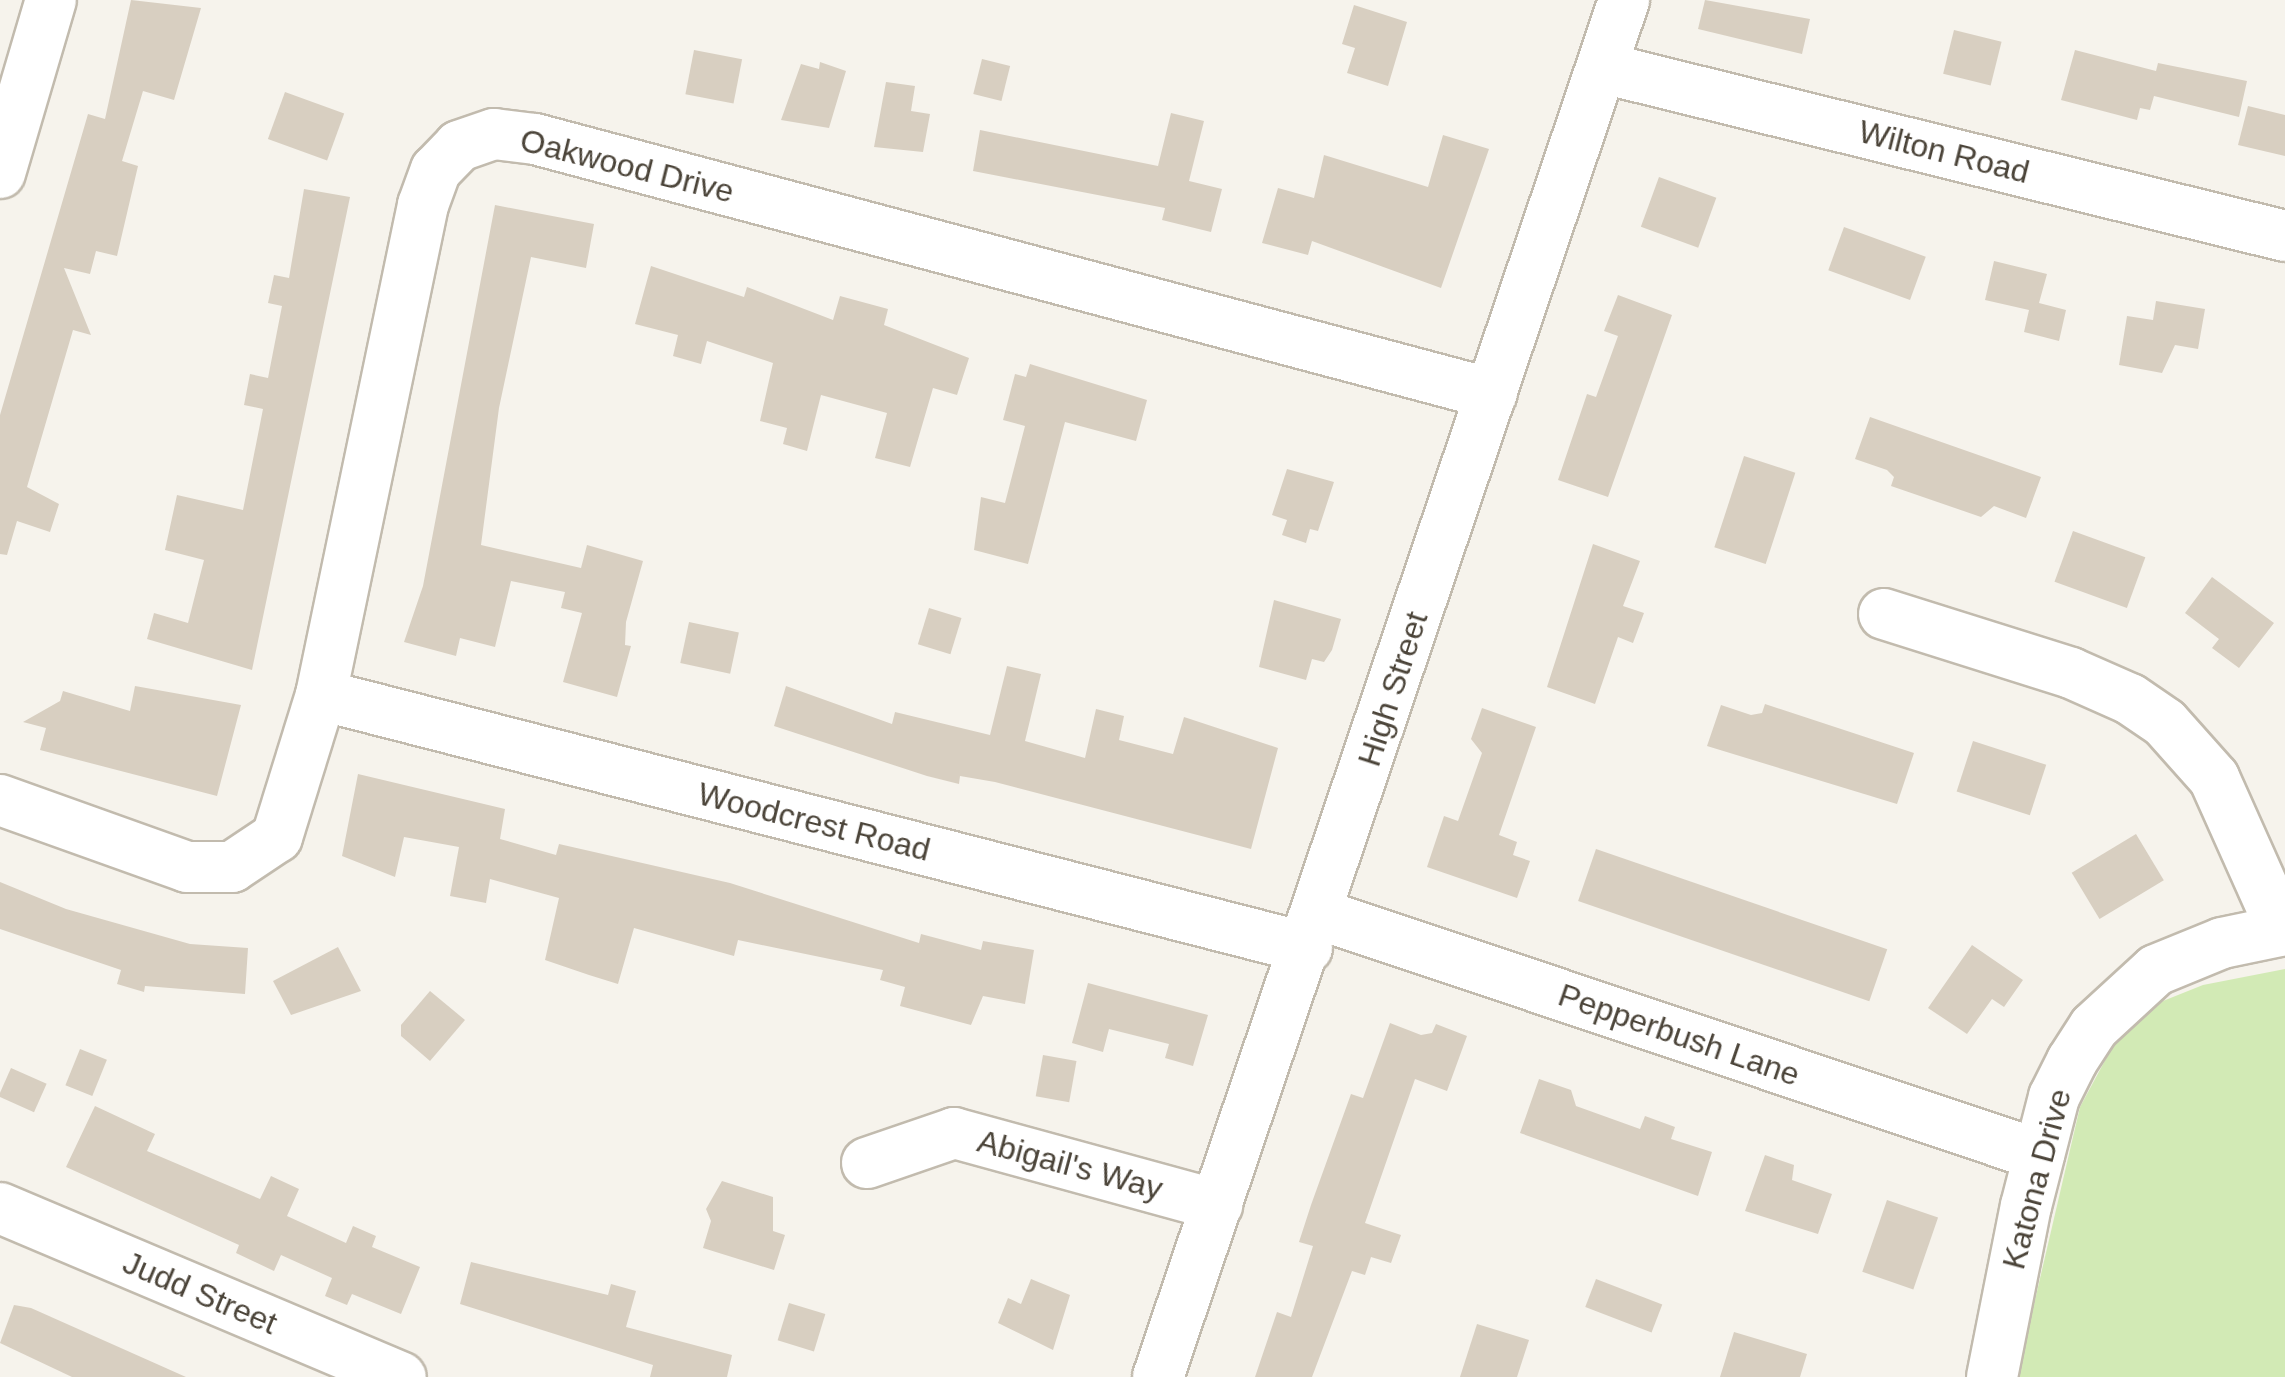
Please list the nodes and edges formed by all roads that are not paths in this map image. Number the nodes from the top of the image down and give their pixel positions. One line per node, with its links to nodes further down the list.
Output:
1 (50, 0): 4 (street)
2 (1624, 0): 3 (street, High Street)
3 (1603, 68): 5 (street, Wilton Road); 6 (street, High Street)
4 (0, 173)
5 (2285, 236)
6 (1492, 394): 8 (street, Oakwood Drive); 11 (street, High Street)
7 (1884, 614): 10 (street)
8 (321, 695): 9 (street, Oakwood Drive); 11 (street, Woodcrest Road)
9 (0, 800)
10 (2283, 930): 12 (street, Katona Drive)
11 (1313, 931): 12 (street, Pepperbush Lane); 14 (street, High Street)
12 (2039, 1155): 18 (street, Katona Drive)
13 (867, 1163): 14 (street, Abigail's Way)
14 (1218, 1205): 17 (street, High Street)
15 (0, 1208): 16 (street, Judd Street)
16 (401, 1377)
17 (1158, 1377)
18 (1992, 1377)

